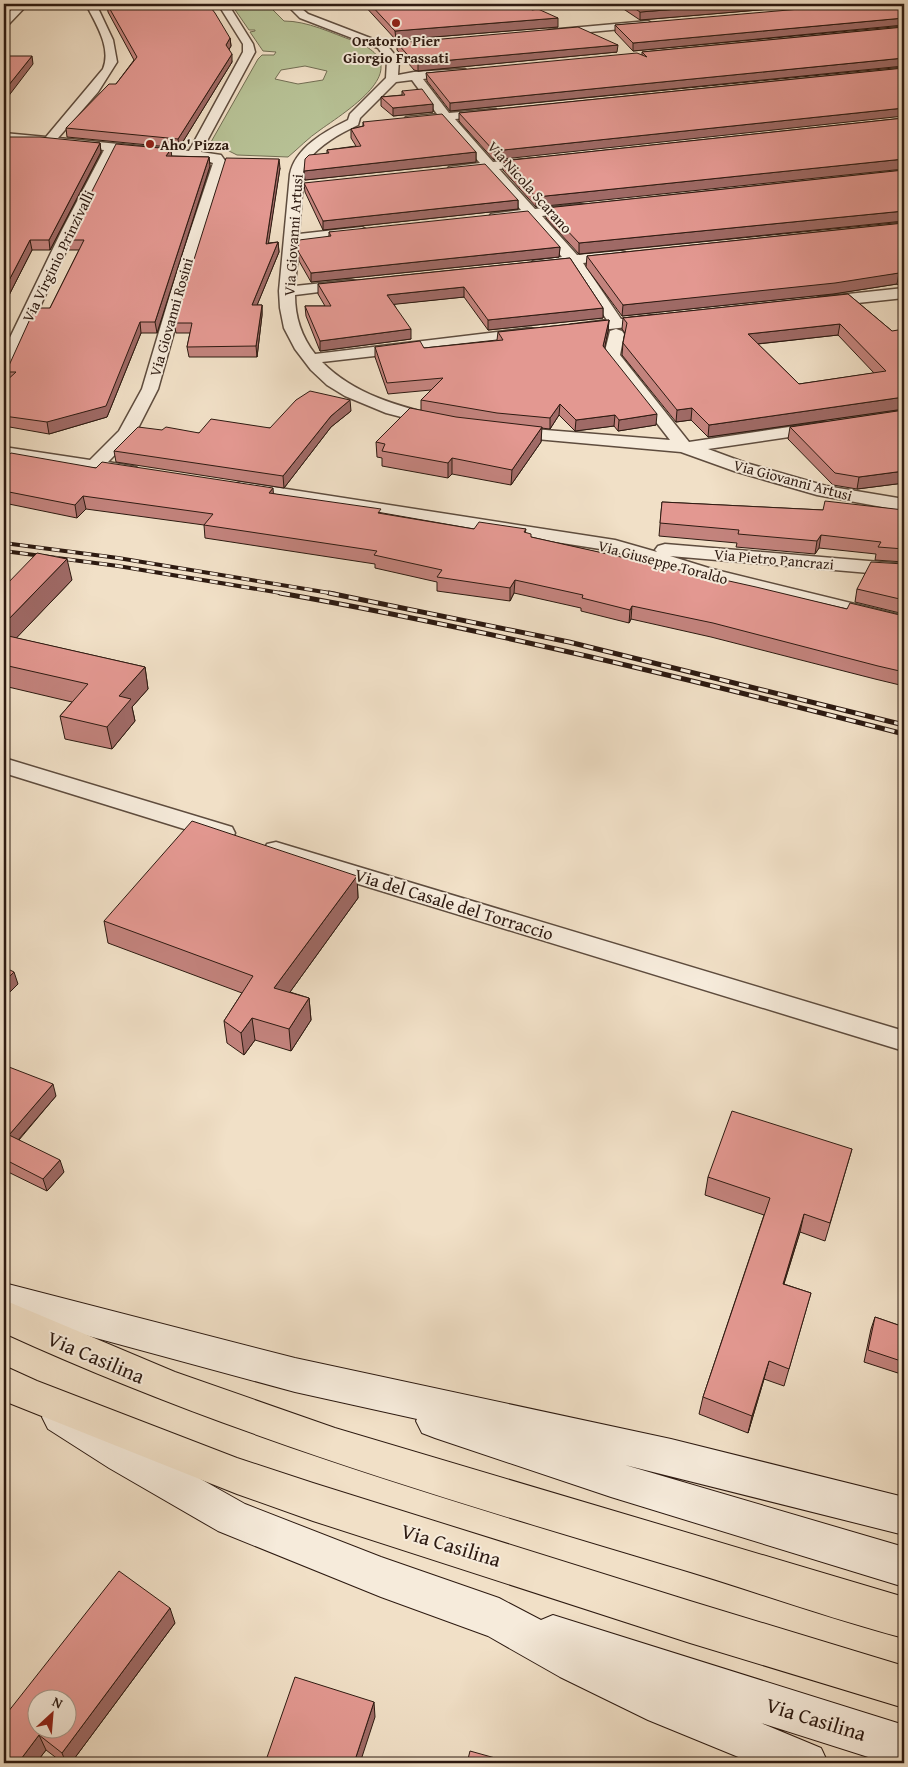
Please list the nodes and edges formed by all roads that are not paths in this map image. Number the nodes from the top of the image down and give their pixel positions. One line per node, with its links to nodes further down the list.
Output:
1 (23, 4): 6 (street)
2 (223, 4): 18 (street)
3 (291, 4): 11 (street)
4 (91, 5): 5 (street); 16 (street)
5 (107, 5)
6 (4, 23)
7 (663, 23): 8 (street)
8 (537, 34)
9 (473, 70): 10 (street)
10 (414, 75): 11 (street); 13 (street, Via Nicola Scarano)
11 (392, 78): 26 (street, Via Giovanni Artusi)
12 (504, 110): 13 (street)
13 (445, 116): 14 (street); 20 (street, Via Nicola Scarano)
14 (396, 122)
15 (4, 137): 16 (street)
16 (49, 141): 17 (street)
17 (112, 147): 18 (street); 37 (street, Via Virginio Prinzivalli)
18 (193, 154): 43 (street, Via Giovanni Rosini)
19 (549, 159): 20 (street)
20 (490, 166): 21 (street); 23 (street, Via Nicola Scarano)
21 (442, 171)
22 (589, 207): 23 (street)
23 (530, 213): 24 (street); 28 (street, Via Nicola Scarano)
24 (480, 218)
25 (371, 230): 26 (street)
26 (292, 239): 31 (street, Via Giovanni Artusi)
27 (632, 254): 28 (street)
28 (573, 260): 29 (street); 35 (street, Via Nicola Scarano)
29 (524, 265)
30 (366, 282): 31 (street)
31 (287, 290): 36 (street, Via Giovanni Artusi)
32 (904, 293): 33 (street)
33 (805, 304)
34 (666, 319): 35 (street)
35 (616, 329): 36 (street); 41 (street)
36 (310, 359): 38 (street, Via Giovanni Artusi)
37 (4, 366)
38 (456, 425)
39 (837, 425): 41 (street)
40 (491, 430): 41 (street, Via Giovanni Artusi)
41 (684, 448): 46 (street, Via Giovanni Artusi)
42 (4, 452): 43 (street)
43 (94, 466): 44 (street)
44 (153, 475)
45 (222, 486): 47 (street, Via Giuseppe Toraldo)
46 (904, 505)
47 (615, 546): 48 (street, Via Pietro Pancrazi); 49 (street, Via Giuseppe Toraldo)
48 (904, 570)
49 (904, 622)
50 (4, 765): 51 (street, Via del Casale del Torraccio)
51 (904, 1041)
52 (4, 1298): 54 (main road)
53 (4, 1316): 58 (main road, Via Casilina)
54 (296, 1375): 56 (main road); 57 (main road)
55 (14, 1388): 59 (main road); 60 (main road, Via Casilina)
56 (904, 1516)
57 (904, 1567)
58 (904, 1618)
59 (499, 1619): 61 (main road, Via Casilina); 62 (main road)
60 (904, 1687)
61 (904, 1747)
62 (806, 1763)

